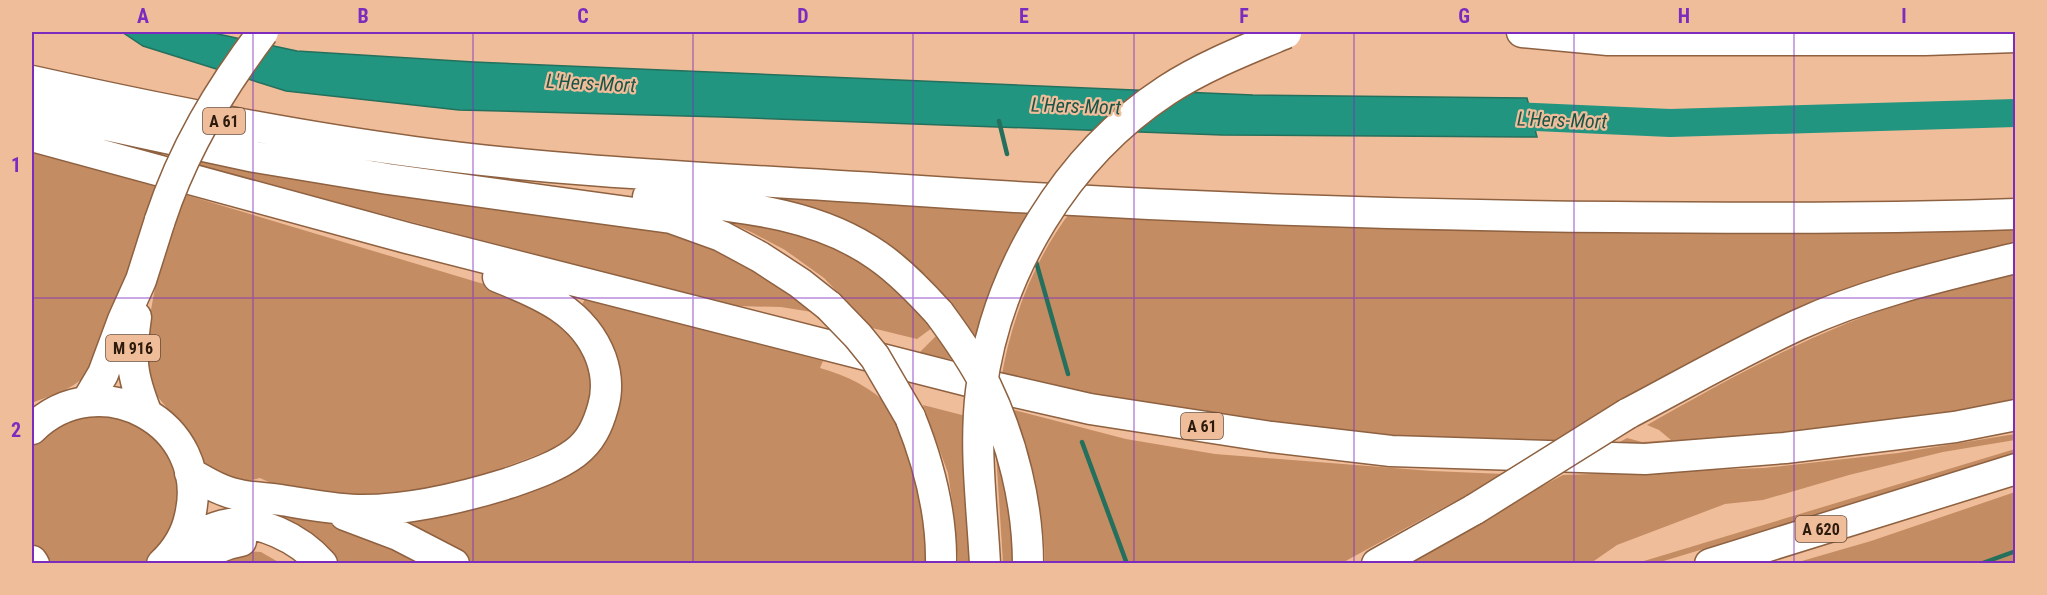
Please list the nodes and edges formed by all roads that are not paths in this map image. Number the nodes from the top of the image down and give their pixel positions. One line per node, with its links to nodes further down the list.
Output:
1 (264, 32): 14 (highway, M 916, bridge)
2 (1289, 32): 26 (highway, bridge)
3 (1522, 32): 6 (highway)
4 (1648, 32): 6 (highway)
5 (2016, 37): 6 (highway)
6 (1729, 39)
7 (32, 81): 11 (highway, A 61)
8 (32, 109): 10 (highway)
9 (32, 136): 12 (highway, A 61)
10 (490, 193): 25 (highway, bridge); 27 (highway, bridge)
11 (2016, 214)
12 (407, 238): 17 (highway, A 61); 21 (highway)
13 (2016, 258): 28 (highway, bridge)
14 (141, 280): 15 (highway, M 916); 16 (highway, M 916)
15 (87, 401): 16 (highway); 18 (highway)
16 (147, 414): 20 (highway)
17 (2016, 415)
18 (32, 429)
19 (2016, 469): 29 (highway, A 620)
20 (190, 473): 21 (highway); 23 (highway)
21 (319, 507): 24 (highway)
22 (312, 555): 23 (highway)
23 (178, 556)
24 (454, 564)
25 (941, 564)
26 (985, 564)
27 (1028, 564)
28 (1377, 564)
29 (1710, 564)

